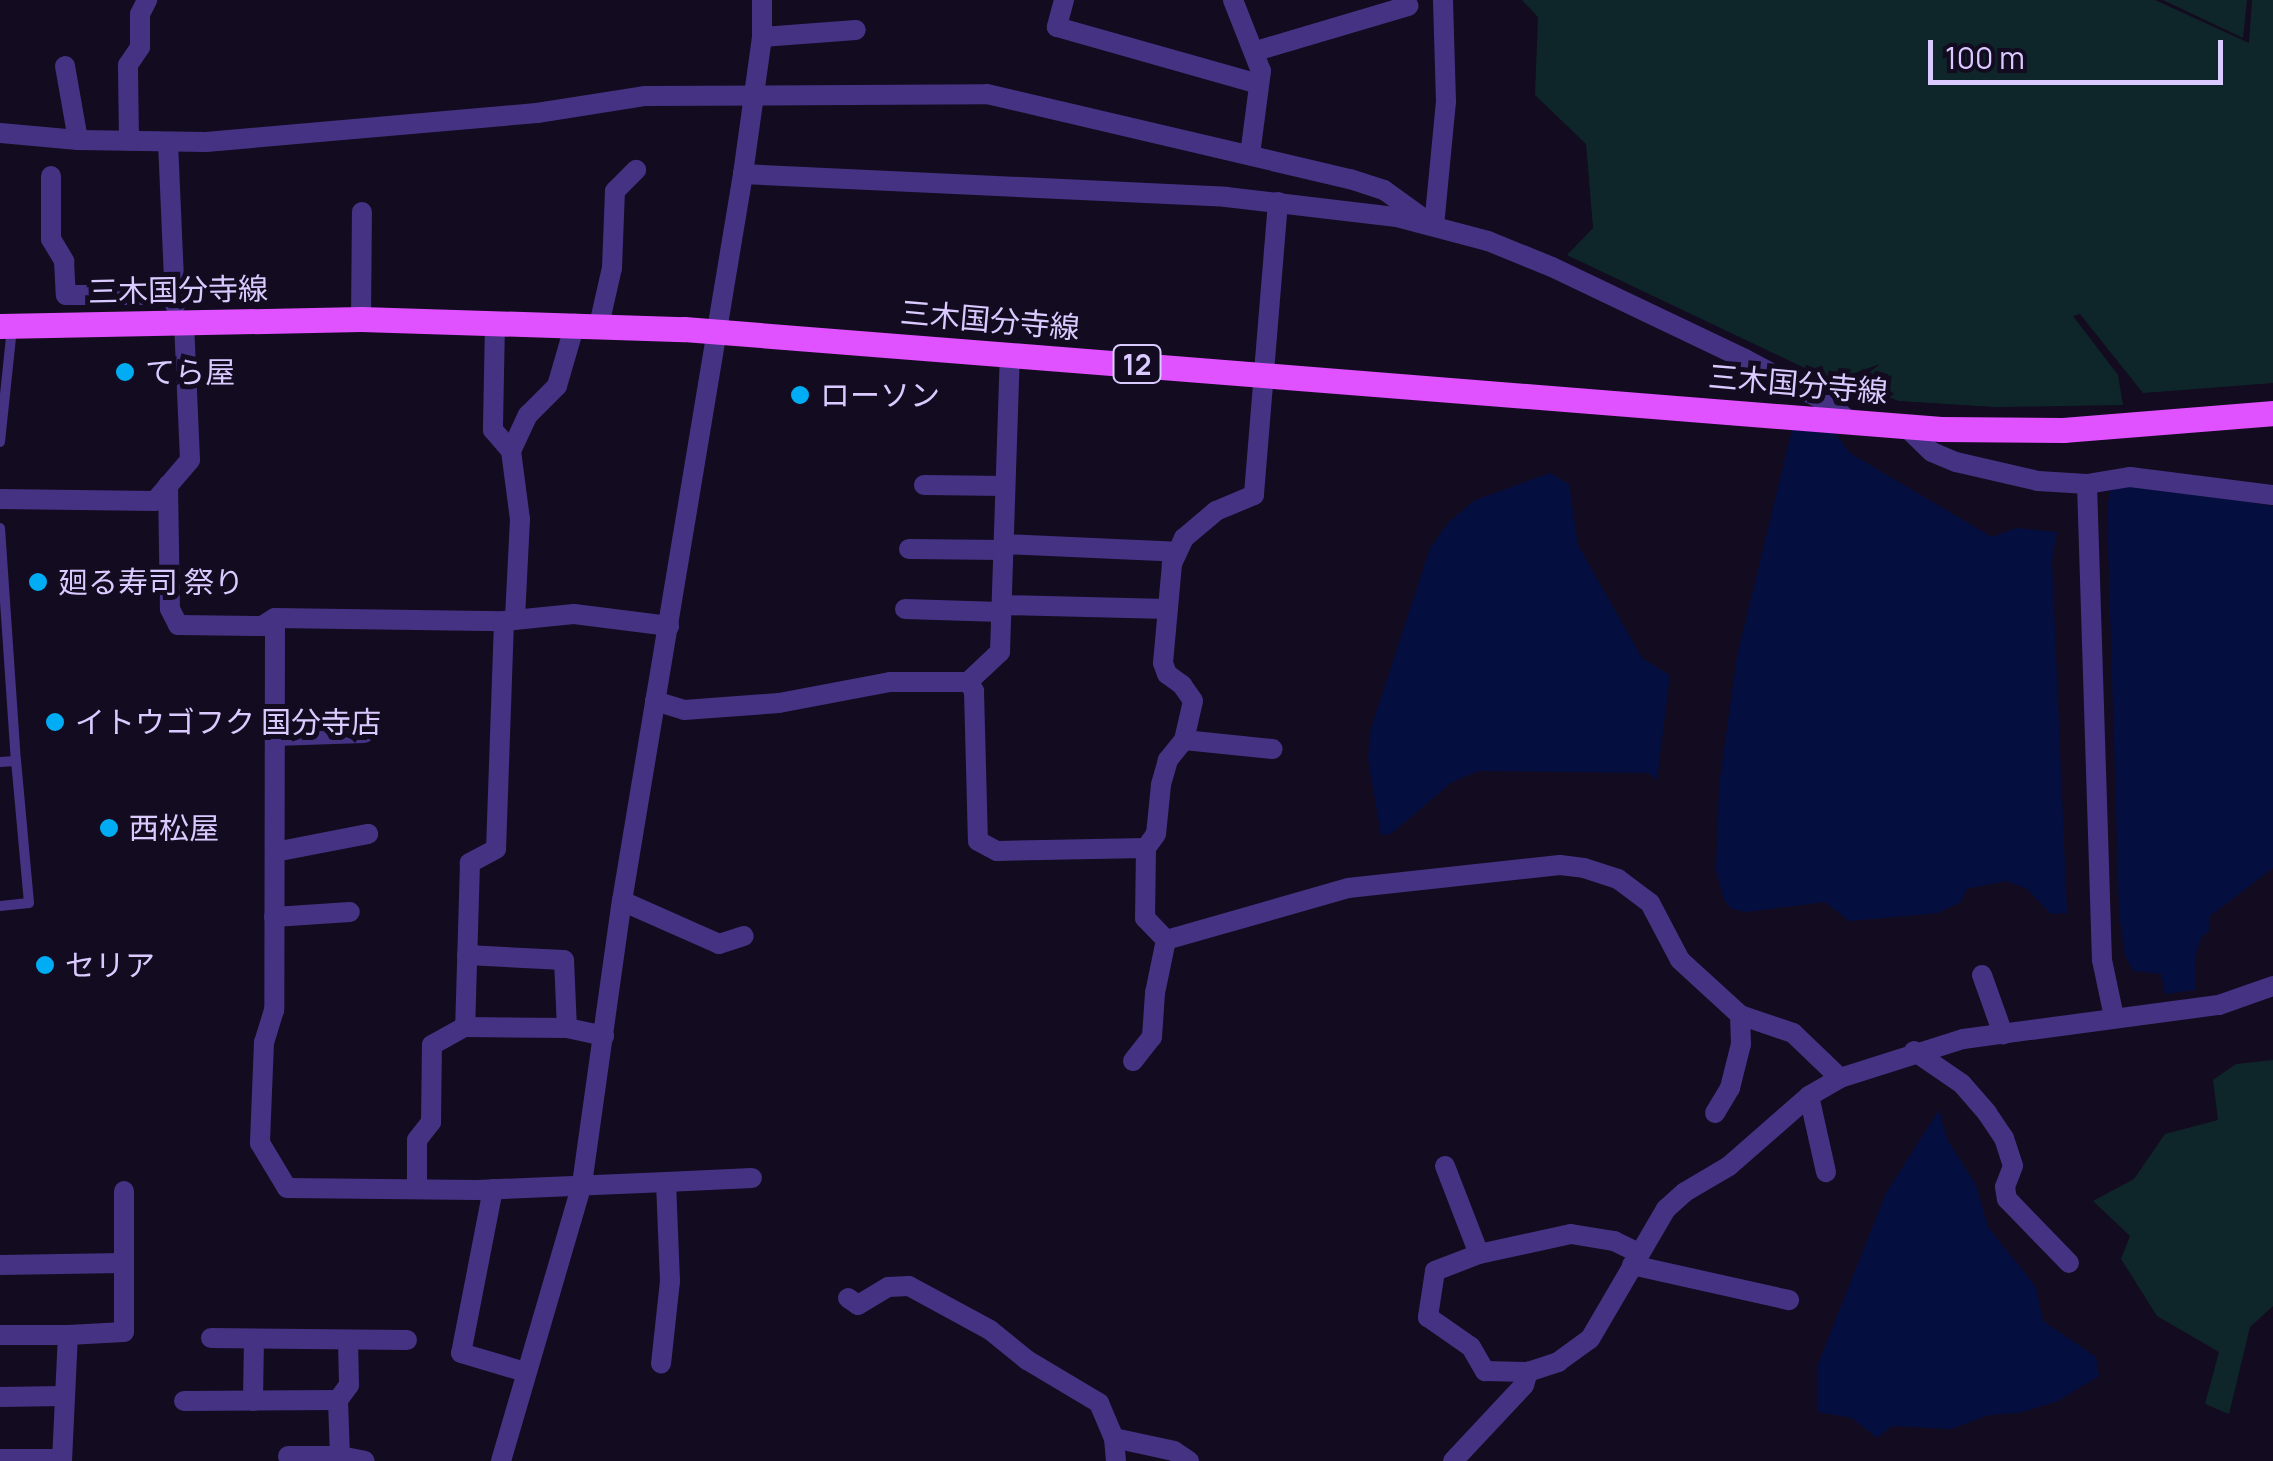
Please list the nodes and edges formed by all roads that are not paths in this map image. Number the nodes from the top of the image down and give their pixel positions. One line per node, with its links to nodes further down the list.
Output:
1 (147, 0): 16 (street)
2 (762, 0): 9 (street)
3 (1064, 0): 12 (street)
4 (1233, 0): 10 (street)
5 (1443, 0): 24 (street)
6 (1408, 6): 7 (street)
7 (1371, 7): 10 (street)
8 (856, 30): 9 (street)
9 (762, 37): 13 (street)
10 (1256, 50): 12 (street)
11 (65, 66): 15 (street)
12 (1259, 84): 18 (street)
13 (753, 98): 17 (street); 18 (street); 20 (street)
14 (0, 133): 15 (street)
15 (78, 140): 16 (street)
16 (128, 141): 17 (street)
17 (168, 142): 25 (street)
18 (1250, 155): 24 (street)
19 (636, 170): 29 (street)
20 (743, 174): 22 (street); 31 (street)
21 (50, 176): 25 (street)
22 (1278, 202): 24 (street); 33 (street)
23 (362, 212): 26 (street)
24 (1434, 226): 35 (street)
25 (174, 294): 28 (street)
26 (361, 319): 27 (main road, 三木国分寺線 / 12); 28 (main road, 三木国分寺線 / 12)
27 (496, 322): 29 (main road, 三木国分寺線 / 12); 38 (street)
28 (180, 323): 30 (main road, 三木国分寺線 / 12); 40 (street)
29 (587, 324): 31 (main road, 三木国分寺線 / 12); 38 (street)
30 (6, 326): 37 (lane)
31 (717, 332): 32 (main road, 三木国分寺線 / 12); 54 (street)
32 (1010, 354): 33 (main road, 三木国分寺線 / 12); 42 (street)
33 (1264, 374): 35 (main road, 三木国分寺線 / 12); 48 (street)
34 (2273, 413): 36 (main road, 三木国分寺線 / 12)
35 (1848, 420): 36 (main road, 三木国分寺線 / 12)
36 (1905, 426): 39 (street)
37 (0, 442)
38 (511, 451): 53 (street)
39 (2087, 484): 43 (street); 76 (street)
40 (168, 485): 44 (street); 52 (street)
41 (924, 485): 42 (street)
42 (1006, 486): 46 (street)
43 (2273, 495)
44 (0, 499)
45 (0, 528): 61 (lane)
46 (1003, 547): 47 (street); 48 (street); 49 (street)
47 (909, 549)
48 (1178, 552): 51 (street)
49 (1002, 608): 50 (street); 51 (street); 55 (street)
50 (905, 610)
51 (1168, 610): 59 (street)
52 (275, 618): 53 (street); 58 (street)
53 (510, 620): 54 (street); 72 (street)
54 (669, 626): 56 (street)
55 (968, 682): 56 (street); 64 (street)
56 (655, 701): 66 (street)
57 (364, 733): 58 (street)
58 (275, 736): 65 (street)
59 (1184, 740): 60 (street); 64 (street)
60 (1273, 749)
61 (16, 761): 62 (lane); 67 (lane)
62 (0, 762)
63 (368, 834): 65 (street)
64 (1146, 848): 71 (street)
65 (275, 852): 69 (street)
66 (622, 902): 70 (street); 80 (street)
67 (0, 906)
68 (350, 912): 69 (street)
69 (274, 917): 91 (street)
70 (744, 936)
71 (1166, 940): 75 (street); 82 (street)
72 (467, 955): 77 (street); 78 (street)
73 (1982, 975): 79 (street)
74 (2273, 986): 76 (street)
75 (1740, 1015): 83 (street); 85 (street)
76 (2114, 1017): 79 (street)
77 (465, 1026): 78 (street); 91 (street)
78 (568, 1028): 80 (street)
79 (2003, 1034): 81 (street)
80 (604, 1036): 90 (street)
81 (1914, 1051): 83 (street); 96 (street)
82 (1133, 1061)
83 (1840, 1078): 84 (street)
84 (1809, 1096): 87 (street); 95 (street)
85 (1715, 1113)
86 (1445, 1166): 94 (street)
87 (1826, 1172)
88 (752, 1178): 89 (street)
89 (666, 1182): 90 (street); 107 (street)
90 (582, 1184): 92 (street); 108 (street)
91 (418, 1190): 92 (street)
92 (493, 1190): 108 (street)
93 (124, 1192): 97 (street)
94 (1479, 1254): 95 (street); 109 (street)
95 (1636, 1259): 100 (street); 109 (street)
96 (2069, 1263)
97 (123, 1264): 98 (street); 102 (street)
98 (0, 1266)
99 (848, 1298): 115 (street)
100 (1788, 1300)
101 (0, 1335): 102 (street)
102 (68, 1335): 110 (street)
103 (212, 1338): 104 (street)
104 (254, 1339): 105 (street); 114 (street)
105 (348, 1340): 106 (street); 112 (street)
106 (408, 1340)
107 (661, 1364)
108 (524, 1372): 121 (street)
109 (1528, 1372): 124 (street)
110 (64, 1396): 111 (street); 119 (street)
111 (0, 1397)
112 (338, 1400): 114 (street); 117 (street)
113 (184, 1401): 114 (street)
114 (254, 1401)
115 (1114, 1438): 122 (street); 123 (street)
116 (288, 1456): 117 (street)
117 (340, 1456): 120 (street)
118 (0, 1460): 119 (street)
119 (62, 1460)
120 (365, 1461)
121 (501, 1461)
122 (1116, 1461)
123 (1189, 1461)
124 (1454, 1461)

